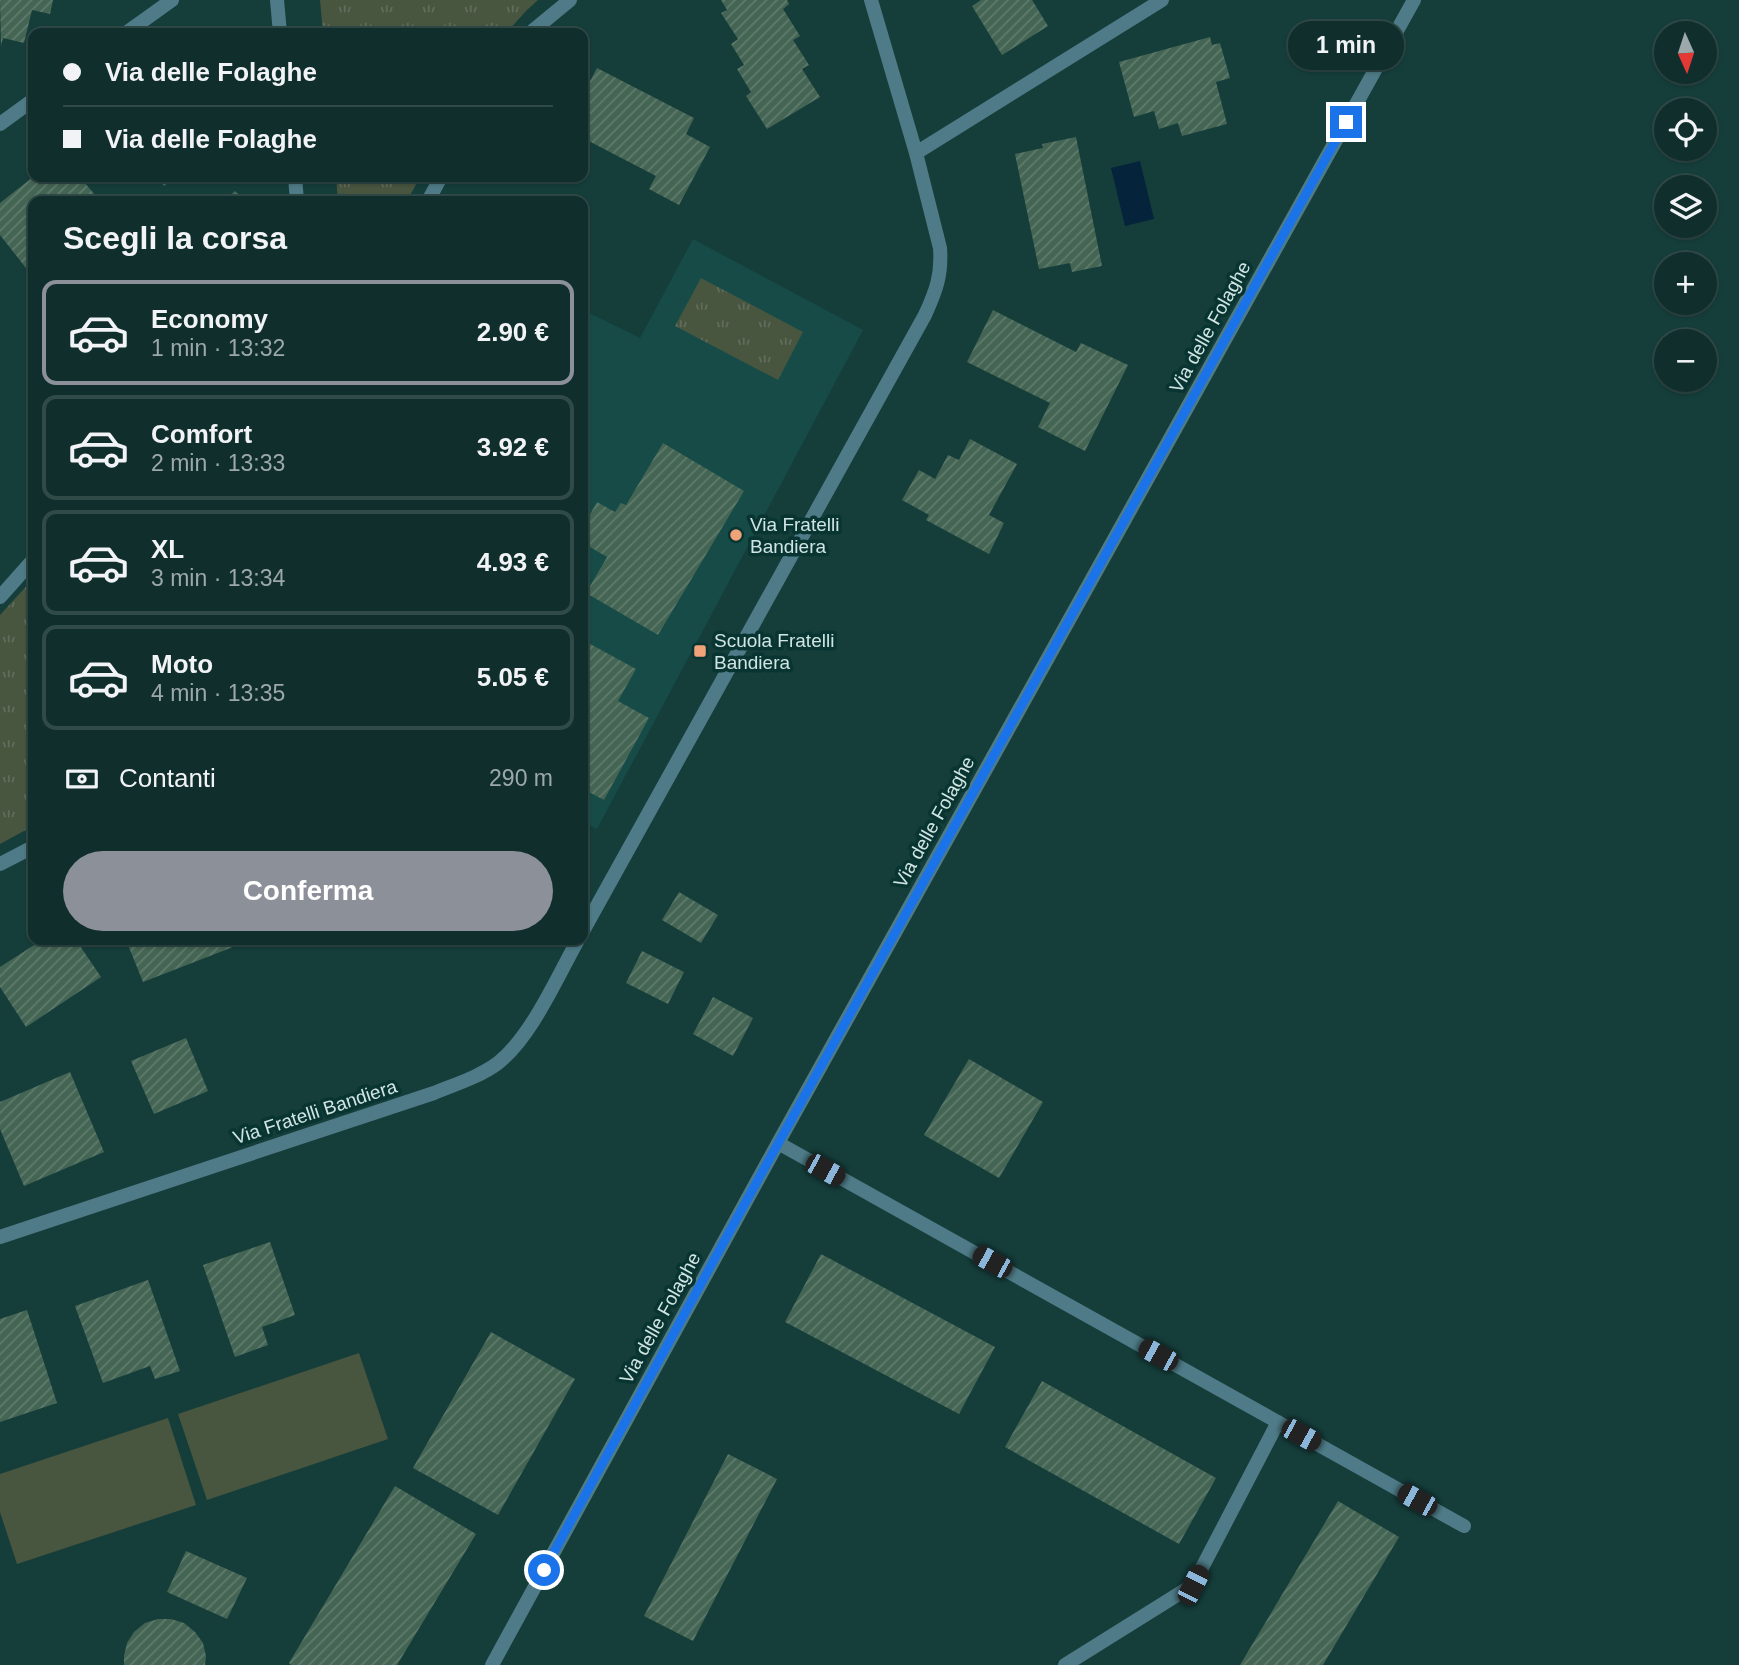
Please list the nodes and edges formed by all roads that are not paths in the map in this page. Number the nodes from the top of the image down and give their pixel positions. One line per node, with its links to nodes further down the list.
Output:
1 (172, 0): 7 (street)
2 (277, 0): 8 (street)
3 (570, 0): 9 (street)
4 (871, 0): 12 (street)
5 (1162, 0): 12 (street)
6 (1414, 0): 19 (street, Via delle Folaghe)
7 (133, 28)
8 (280, 28)
9 (536, 28)
10 (28, 104): 11 (street)
11 (0, 124)
12 (916, 153): 17 (street)
13 (28, 566): 14 (street)
14 (0, 597)
15 (28, 849): 16 (street)
16 (0, 864)
17 (588, 922)
18 (575, 945): 20 (street, Via Fratelli Bandiera)
19 (778, 1143): 21 (street); 23 (street, Via delle Folaghe)
20 (0, 1237)
21 (1278, 1422): 22 (street); 24 (street)
22 (1464, 1526)
23 (492, 1665)
24 (1065, 1665)

